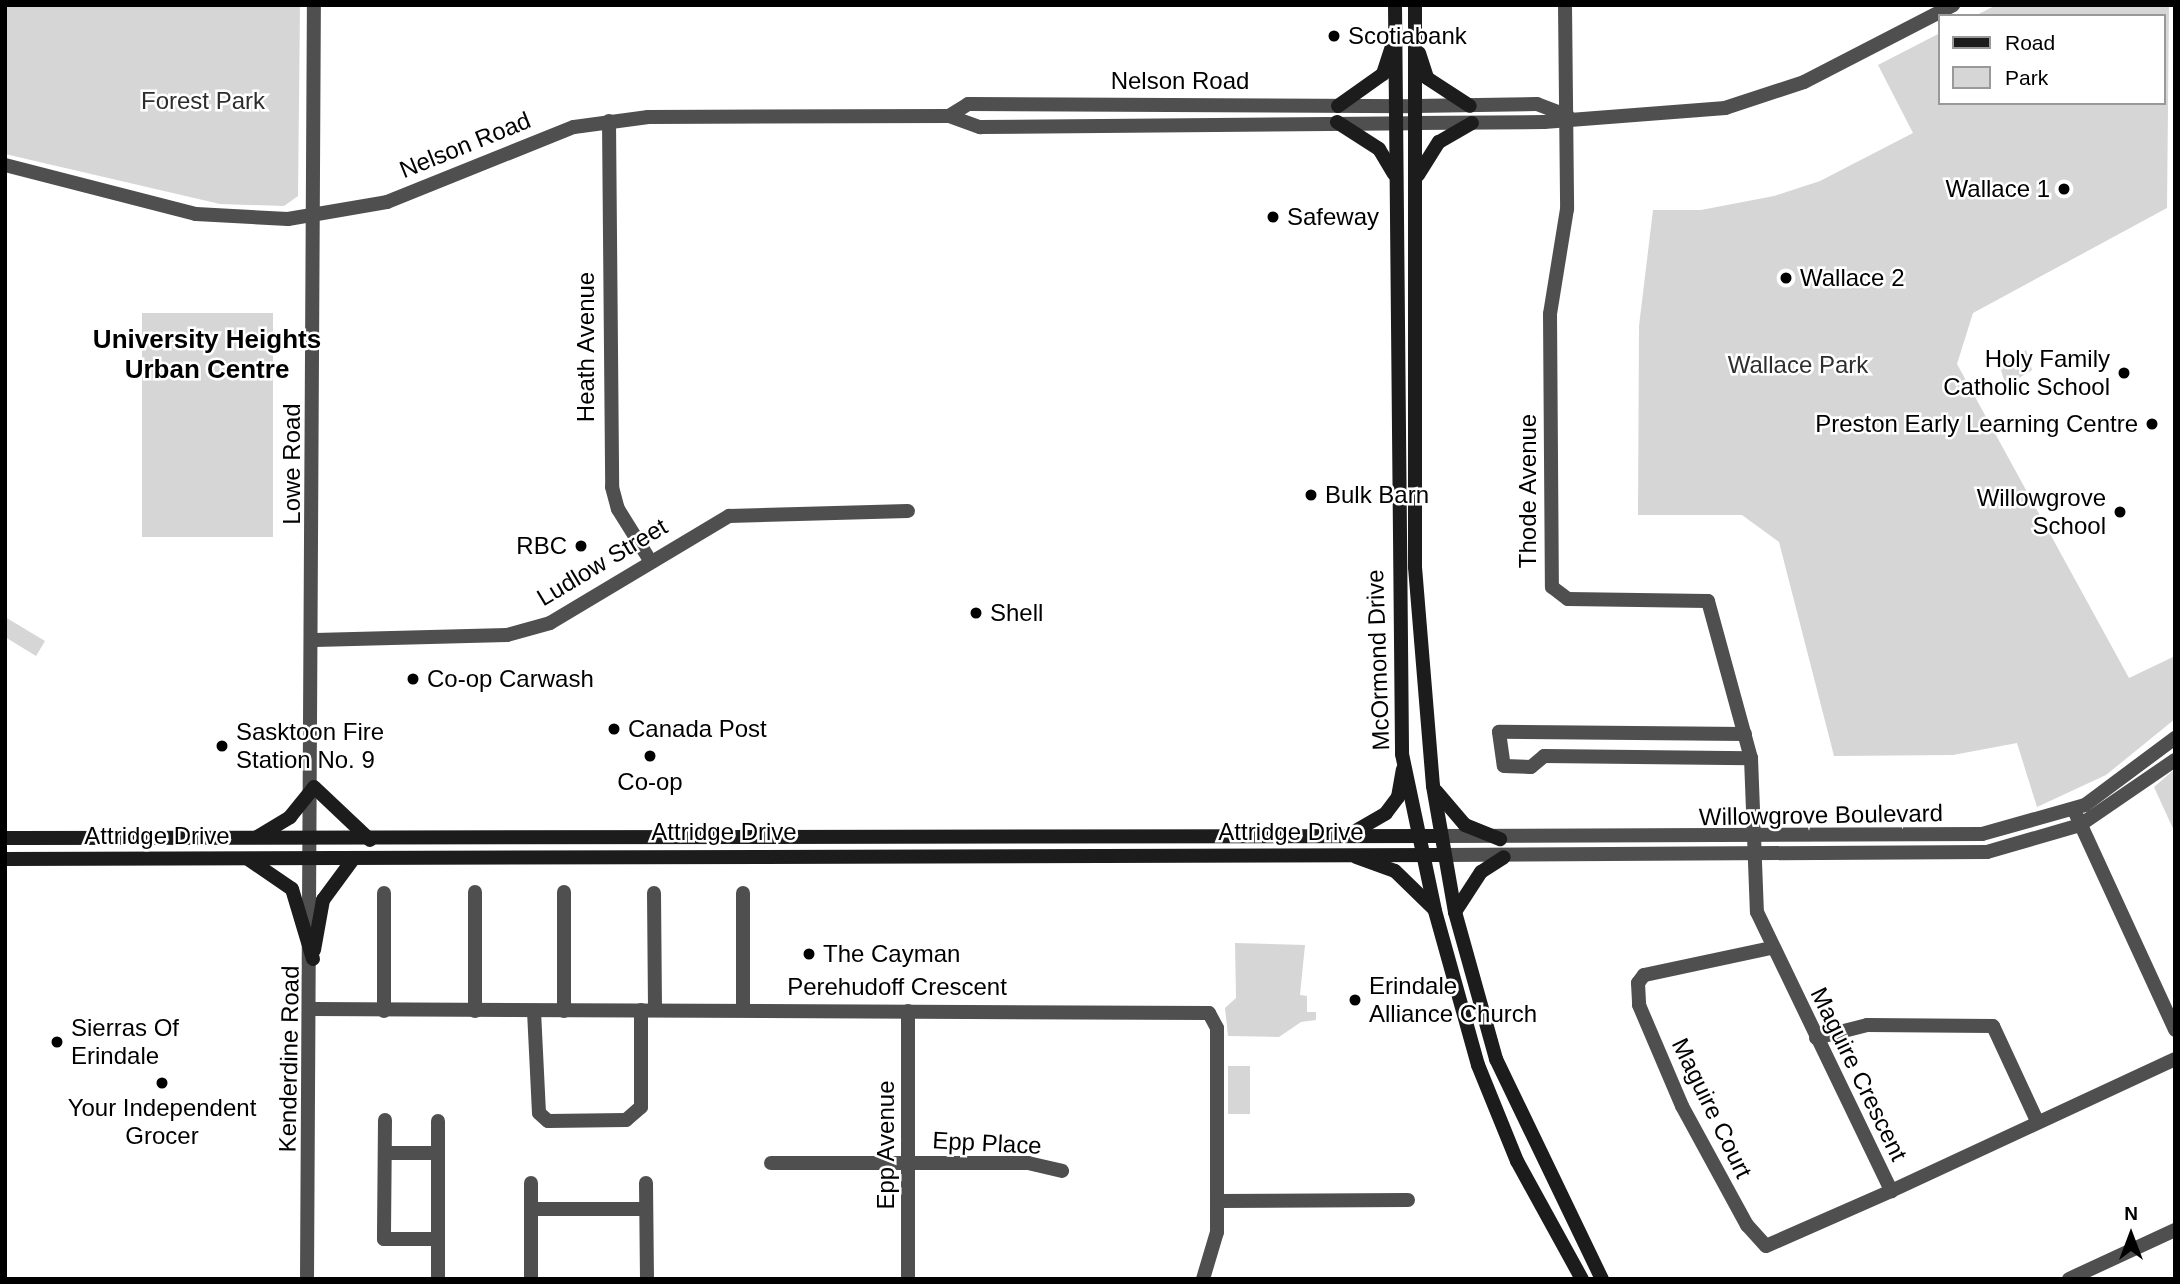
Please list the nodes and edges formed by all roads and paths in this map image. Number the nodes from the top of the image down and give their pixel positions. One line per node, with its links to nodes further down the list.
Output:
1 (314, 5): 22 (street, Lowe Road)
2 (1395, 5): 6 (main road, McOrmond Drive)
3 (1415, 5): 7 (main road, McOrmond Drive)
4 (1565, 5): 13 (street)
5 (1947, 7): 13 (street, Nelson Road)
6 (1395, 38): 8 (main road); 9 (main road, McOrmond Drive)
7 (1415, 38): 10 (main road, McOrmond Drive); 11 (main road)
8 (1338, 106): 9 (street, Nelson Road); 12 (street, Nelson Road)
9 (1396, 106): 10 (street, Nelson Road); 16 (main road, McOrmond Drive)
10 (1415, 106): 11 (street, Nelson Road); 17 (main road, McOrmond Drive)
11 (1470, 106): 13 (street, Nelson Road)
12 (949, 116): 14 (street, Nelson Road); 15 (street, Nelson Road)
13 (1568, 116): 18 (street, Nelson Road); 28 (street, Thode Avenue)
14 (609, 121): 22 (street, Nelson Road); 26 (street, Heath Avenue)
15 (1337, 122): 16 (street, Nelson Road); 21 (main road)
16 (1396, 123): 17 (street, Nelson Road); 21 (main road, McOrmond Drive)
17 (1415, 123): 18 (street, Nelson Road); 20 (main road, McOrmond Drive)
18 (1472, 123): 20 (main road)
19 (5, 165): 22 (street, Nelson Road)
20 (1416, 179): 24 (main road, McOrmond Drive)
21 (1397, 181): 23 (main road, McOrmond Drive)
22 (316, 216): 27 (street, Lowe Road)
23 (1397, 446): 24 (main road); 30 (main road, McOrmond Drive)
24 (1416, 477): 33 (main road, McOrmond Drive)
25 (908, 511): 26 (street, Ludlow Street)
26 (651, 562): 27 (street, Ludlow Street)
27 (314, 640): 34 (street, Lowe Road)
28 (1745, 734): 31 (street, Thode Avenue); 31 (street)
29 (2175, 738): 35 (street, Willowgrove Boulevard)
30 (1402, 754): 37 (main road, McOrmond Drive); 39 (main road)
31 (1751, 758): 43 (street, Thode Avenue)
32 (2175, 760): 36 (street, Willowgrove Boulevard)
33 (1433, 786): 38 (main road, McOrmond Drive); 42 (main road)
34 (314, 787): 41 (main road); 44 (street, Lowe Road); 45 (main road)
35 (2074, 810): 36 (street); 43 (street, Willowgrove Boulevard)
36 (2080, 825): 48 (street, Willowgrove Boulevard); 72 (street)
37 (1421, 836): 38 (main road, Attridge Drive); 39 (main road, Attridge Drive); 46 (main road, McOrmond Drive)
38 (1440, 836): 42 (street, Willowgrove Boulevard); 47 (main road, McOrmond Drive)
39 (1341, 837): 45 (main road, Attridge Drive)
40 (5, 838): 41 (main road, Attridge Drive)
41 (253, 839): 44 (main road, Attridge Drive)
42 (1500, 839): 43 (street, Willowgrove Boulevard)
43 (1751, 839): 48 (street, Maguire Crescent)
44 (314, 840): 45 (main road, Attridge Drive); 54 (street, Kenderdine Road)
45 (370, 840)
46 (1425, 855): 47 (main road, Attridge Drive); 49 (main road, Attridge Drive); 60 (main road, McOrmond Drive)
47 (1443, 855): 50 (street, Willowgrove Boulevard); 61 (main road, McOrmond Drive)
48 (1751, 855): 50 (street, Willowgrove Boulevard); 62 (street, Maguire Crescent)
49 (1355, 856): 52 (main road, Attridge Drive); 60 (main road)
50 (1504, 857): 61 (main road)
51 (247, 858): 53 (main road, Attridge Drive); 54 (main road, Attridge Drive); 63 (main road)
52 (354, 858): 54 (main road, Attridge Drive); 63 (main road)
53 (5, 859)
54 (314, 859): 63 (street, Kenderdine Road)
55 (474, 892): 71 (street)
56 (564, 892): 67 (street)
57 (384, 893): 65 (street)
58 (654, 893): 68 (street)
59 (743, 893): 69 (street)
60 (1435, 911): 98 (main road, McOrmond Drive)
61 (1455, 912): 99 (main road, McOrmond Drive)
62 (1771, 948): 73 (street, Maguire Crescent); 85 (street, Maguire Court)
63 (313, 958): 64 (street, Kenderdine Road)
64 (313, 1009): 65 (street, Perehudoff Crescent); 92 (street, Kenderdine Road)
65 (384, 1010): 71 (street, Perehudoff Crescent)
66 (534, 1010): 67 (street, Perehudoff Crescent); 68 (street); 71 (street, Perehudoff Crescent)
67 (564, 1010): 68 (street, Perehudoff Crescent)
68 (648, 1010): 69 (street, Perehudoff Crescent)
69 (743, 1010): 70 (street, Perehudoff Crescent)
70 (908, 1010): 80 (street, Epp Avenue); 87 (street, Perehudoff Crescent)
71 (474, 1011)
72 (2175, 1030)
73 (1816, 1038): 77 (street); 85 (street, Maguire Crescent)
74 (2175, 1059): 77 (street, Maguire Crescent)
75 (385, 1120): 78 (street)
76 (438, 1121): 79 (street)
77 (2037, 1121): 85 (street, Maguire Crescent)
78 (385, 1153): 79 (street); 91 (street)
79 (438, 1153): 91 (street)
80 (909, 1162): 81 (street, Epp Place); 82 (street, Epp Place); 96 (street, Epp Avenue)
81 (771, 1163)
82 (1062, 1171)
83 (531, 1183): 88 (street)
84 (646, 1184): 89 (street)
85 (1891, 1191)
86 (1408, 1200): 87 (street)
87 (1218, 1201): 97 (street, Perehudoff Crescent)
88 (531, 1209): 89 (street); 94 (street)
89 (646, 1209): 95 (street)
90 (2175, 1230): 100 (street)
91 (438, 1239): 93 (street)
92 (307, 1279)
93 (438, 1279)
94 (531, 1279)
95 (647, 1279)
96 (908, 1279)
97 (1203, 1279)
98 (1582, 1279)
99 (1602, 1279)
100 (2069, 1279)

